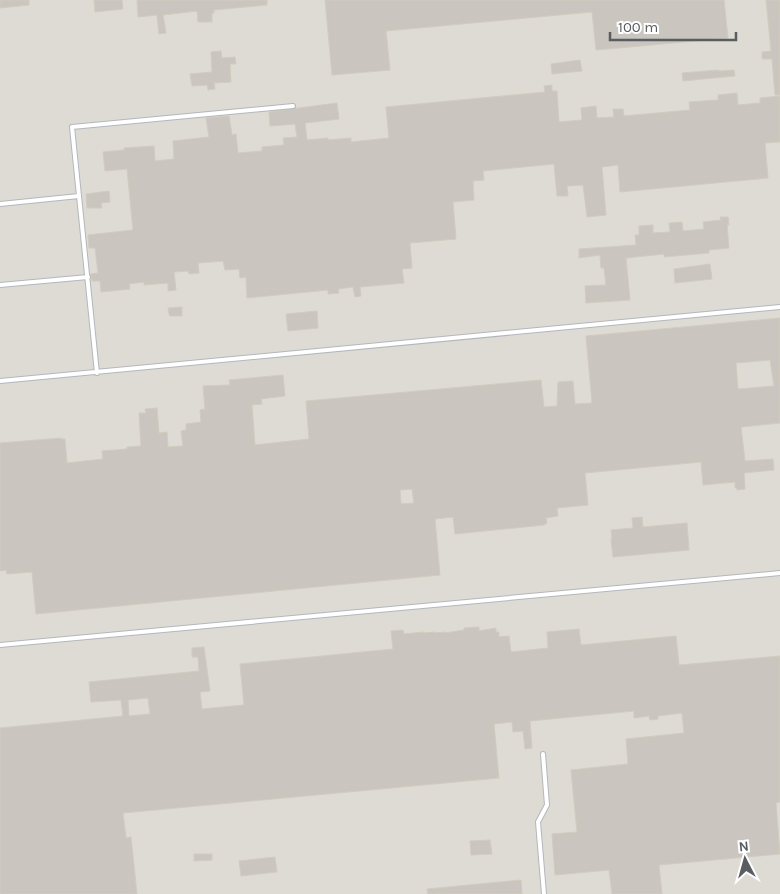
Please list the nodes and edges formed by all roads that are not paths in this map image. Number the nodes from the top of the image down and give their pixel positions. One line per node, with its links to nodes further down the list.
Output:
1 (293, 106): 2 (lane)
2 (79, 196): 3 (lane); 4 (lane)
3 (0, 204)
4 (88, 277): 5 (lane); 7 (lane)
5 (0, 285)
6 (780, 307): 7 (lane)
7 (97, 373): 8 (lane)
8 (0, 381)
9 (780, 573): 10 (lane)
10 (0, 645)
11 (542, 754): 12 (lane)
12 (544, 894)

